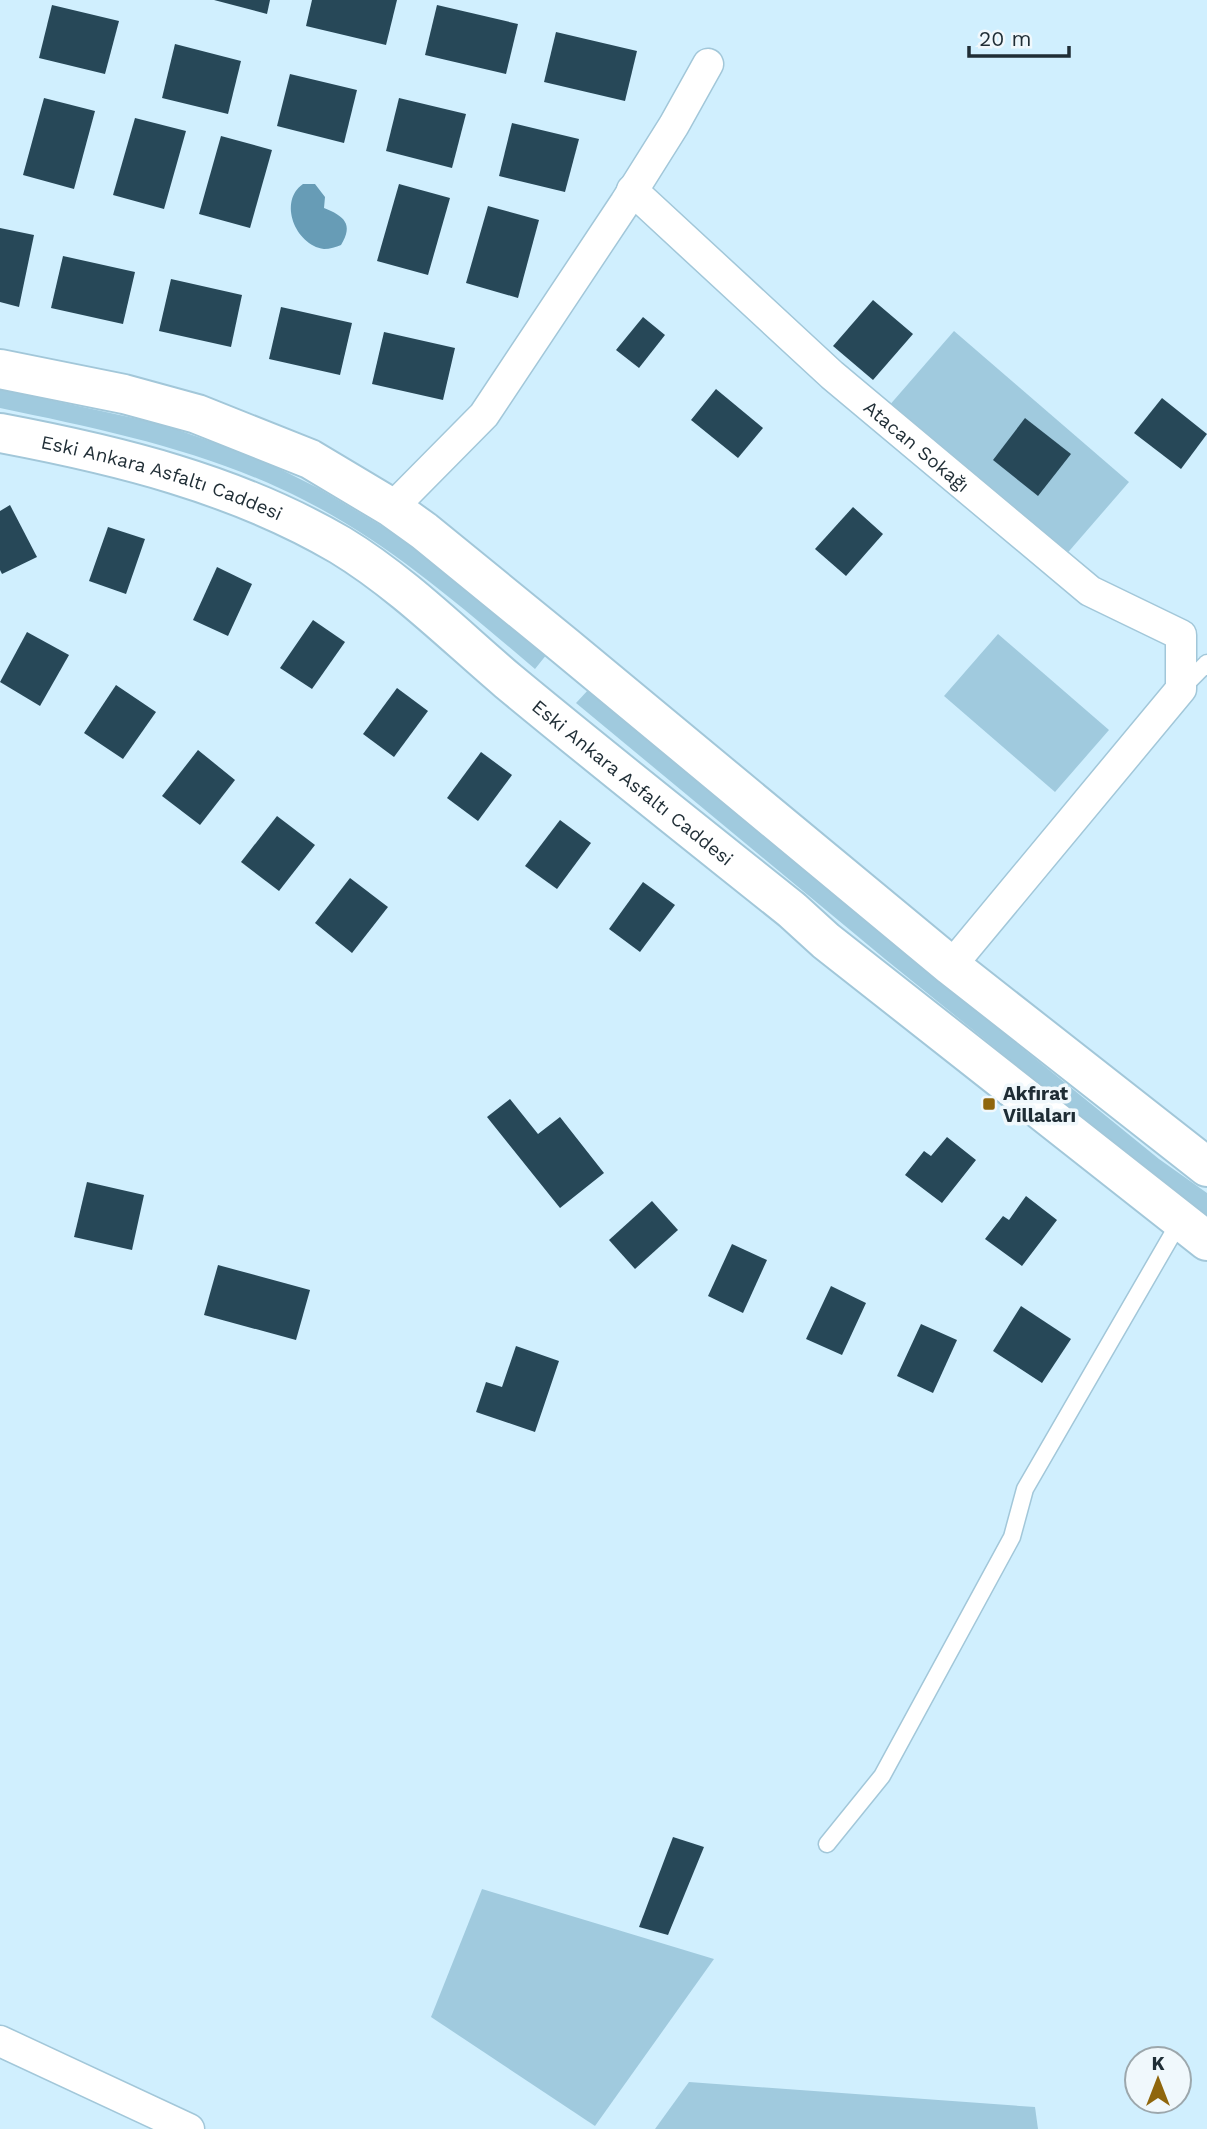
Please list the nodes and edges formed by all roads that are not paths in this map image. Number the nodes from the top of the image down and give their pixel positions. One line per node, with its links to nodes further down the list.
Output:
1 (708, 64): 2 (street)
2 (632, 190): 5 (street); 7 (street, Atacan Sokağı)
3 (0, 369): 5 (main road)
4 (0, 433): 10 (main road, Eski Ankara Asfaltı Caddesi)
5 (392, 508): 8 (main road)
6 (1207, 663): 7 (lane)
7 (1181, 690): 8 (street)
8 (951, 966): 9 (main road)
9 (1207, 1167)
10 (1193, 1231): 11 (lane)
11 (827, 1844)
12 (0, 2041): 13 (street)
13 (189, 2129)

